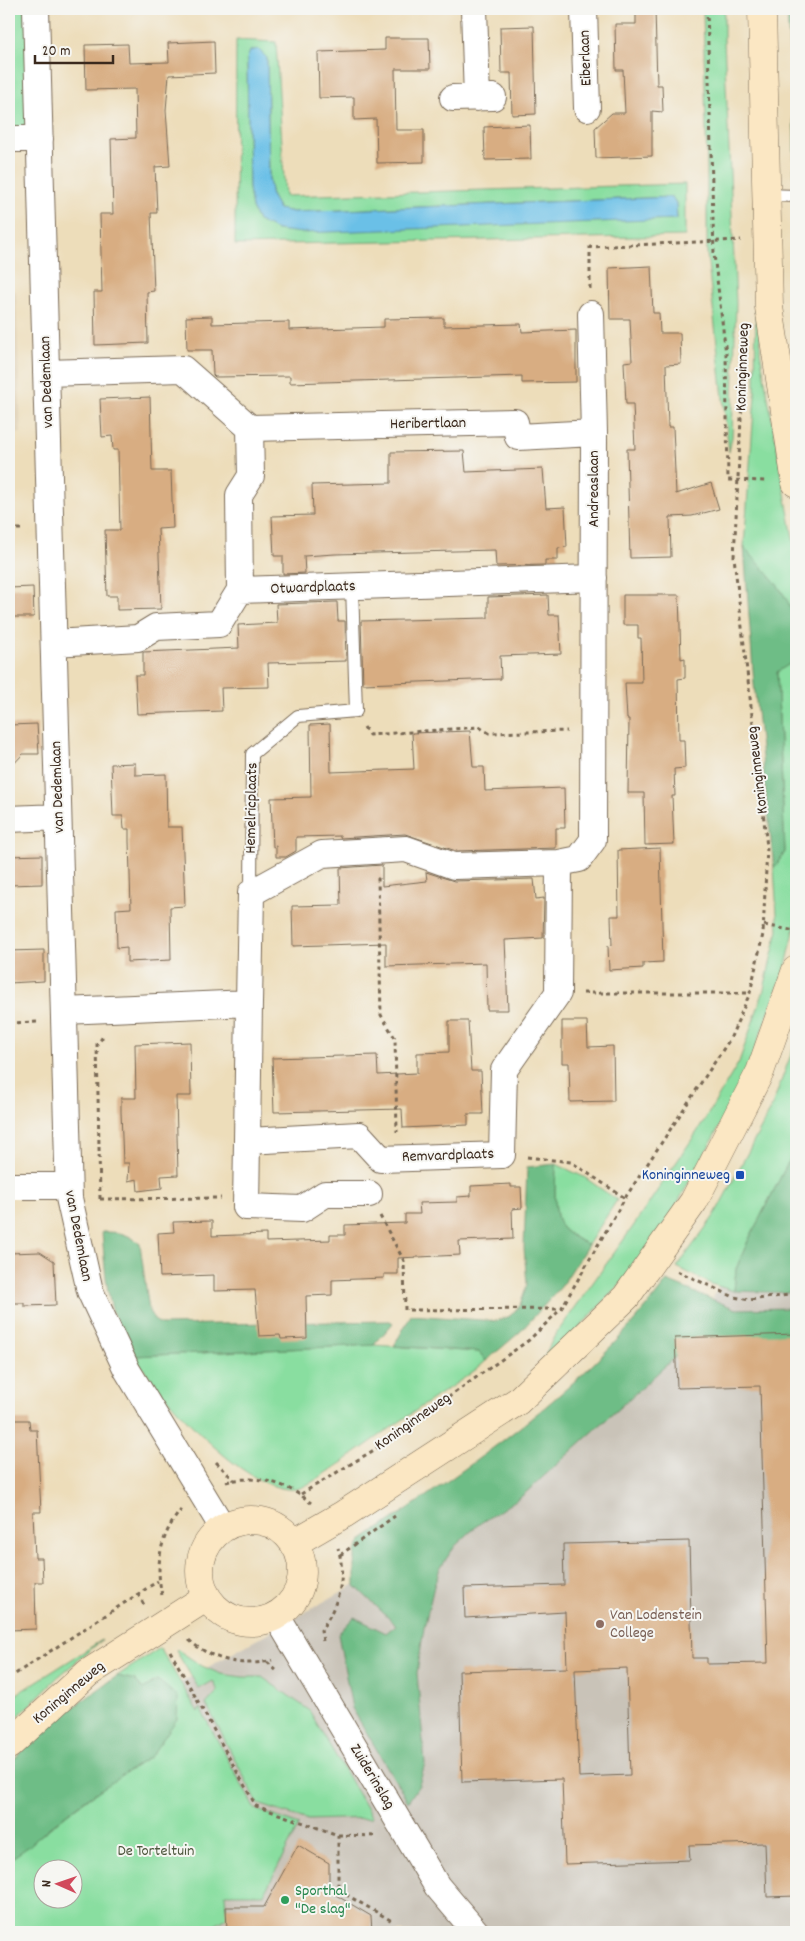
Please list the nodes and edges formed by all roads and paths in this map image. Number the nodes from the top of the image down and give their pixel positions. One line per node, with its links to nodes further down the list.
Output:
1 (36, 9): 8 (street, van Dedemlaan)
2 (474, 9): 6 (street)
3 (584, 9): 7 (street, Eiberlaan)
4 (707, 9): 13 (path)
5 (762, 9): 10 (main road, Koninginneweg)
6 (474, 98)
7 (587, 108)
8 (40, 138): 9 (street); 16 (street, van Dedemlaan)
9 (9, 140)
10 (766, 196): 11 (lane); 20 (main road, Koninginneweg)
11 (796, 196)
12 (741, 231): 13 (path)
13 (714, 241): 14 (path); 19 (path)
14 (591, 314): 18 (street, Andreaslaan)
15 (745, 332): 19 (path, Koninginneweg)
16 (46, 373): 17 (street); 24 (street, van Dedemlaan)
17 (250, 428): 18 (street, Heribertlaan); 23 (street)
18 (594, 433): 21 (street, Andreaslaan)
19 (738, 480): 20 (path); 32 (path, Koninginneweg)
20 (796, 482)
21 (594, 578): 22 (street, Otwardplaats); 26 (street, Andreaslaan)
22 (352, 586): 23 (street, Otwardplaats); 25 (lane)
23 (240, 590): 24 (street)
24 (54, 643): 27 (street, van Dedemlaan)
25 (356, 711): 26 (path); 31 (lane, Hemelricplaats)
26 (594, 731): 30 (street, Andreaslaan)
27 (58, 817): 28 (street); 39 (street, van Dedemlaan)
28 (9, 819)
29 (390, 850): 30 (street); 31 (street); 42 (path)
30 (559, 863): 36 (street)
31 (251, 893): 37 (street, Hemelricplaats)
32 (764, 925): 33 (path); 35 (path, Koninginneweg)
33 (796, 931)
34 (796, 970): 54 (main road)
35 (750, 992): 36 (path); 47 (path, Koninginneweg)
36 (558, 993): 41 (street, Remvardplaats)
37 (249, 1003): 38 (street); 40 (street)
38 (102, 1009): 39 (street); 48 (path)
39 (64, 1011): 44 (street, van Dedemlaan)
40 (247, 1141): 42 (street, Remvardplaats); 46 (street)
41 (502, 1155): 42 (street, Remvardplaats); 47 (path)
42 (397, 1158)
43 (9, 1186): 44 (street)
44 (68, 1192): 48 (path); 52 (street, van Dedemlaan)
45 (369, 1194): 46 (street); 51 (path)
46 (246, 1198): 48 (path)
47 (625, 1198): 51 (path, Koninginneweg)
48 (100, 1199)
49 (672, 1268): 50 (path)
50 (796, 1294)
51 (561, 1309): 53 (path, Koninginneweg)
52 (202, 1492): 53 (path); 55 (street, van Dedemlaan); 57 (path)
53 (301, 1494): 54 (path)
54 (329, 1523): 56 (main road); 62 (path)
55 (223, 1528): 56 (main road); 59 (main road)
56 (294, 1543): 60 (main road)
57 (158, 1581): 58 (path); 61 (path)
58 (138, 1594): 61 (path); 63 (path)
59 (207, 1597): 60 (main road); 61 (main road, Koninginneweg)
60 (276, 1615): 62 (street, Zuiderinslag)
61 (165, 1624): 62 (path); 64 (main road, Koninginneweg); 66 (path)
62 (296, 1651): 65 (street, Zuiderinslag)
63 (9, 1678)
64 (9, 1745)
65 (401, 1825): 66 (path); 68 (street, Zuiderinslag)
66 (338, 1835): 67 (path)
67 (392, 1921)
68 (476, 1932)

